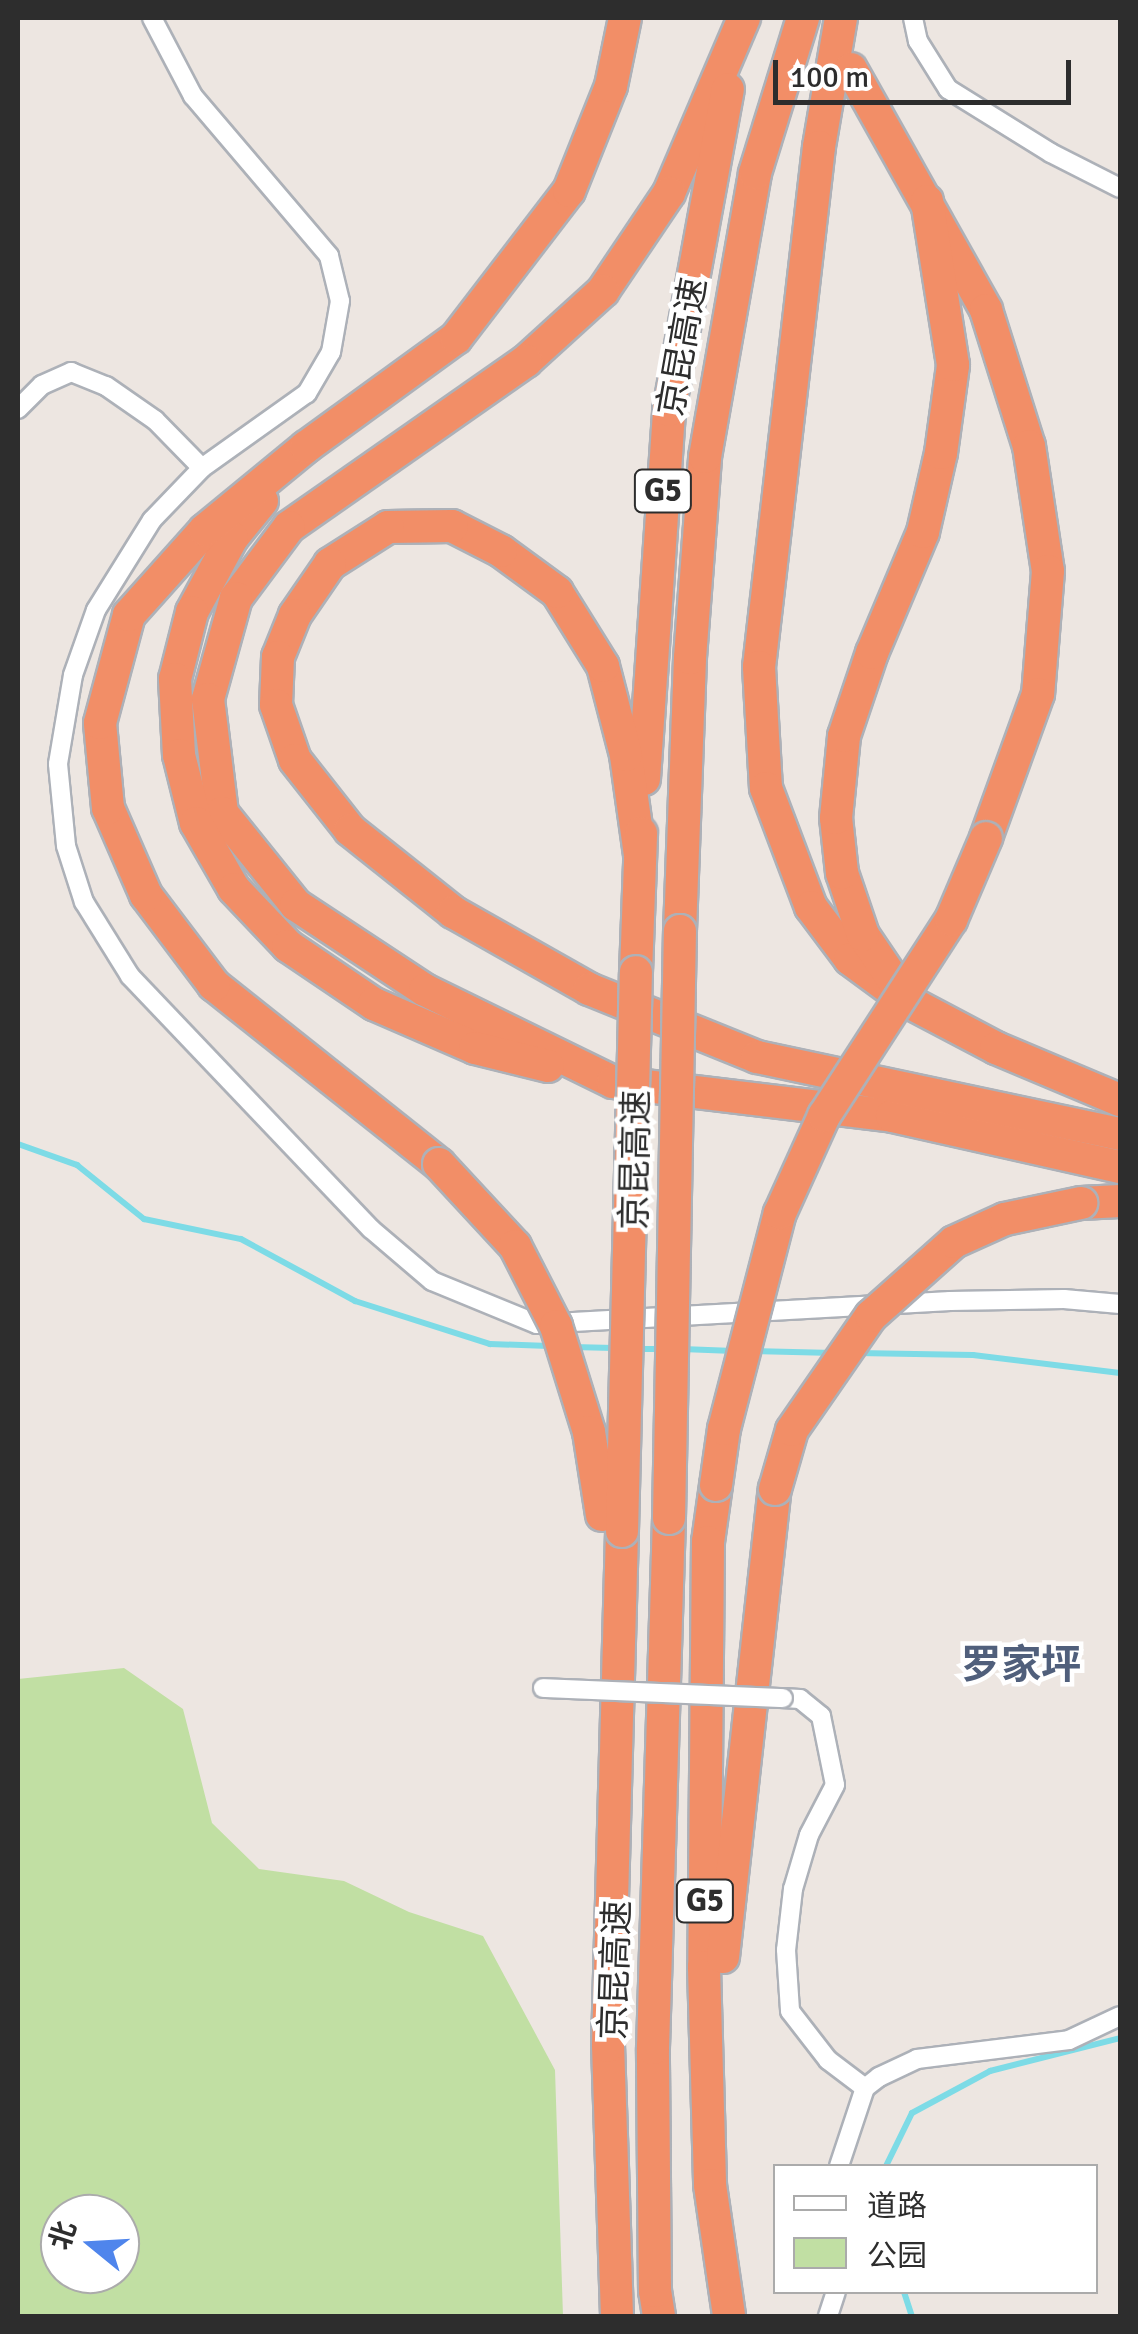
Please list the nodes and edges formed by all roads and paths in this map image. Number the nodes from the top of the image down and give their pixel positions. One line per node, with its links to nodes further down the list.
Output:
1 (152, 18): 12 (street)
2 (625, 18): 11 (highway)
3 (745, 18): 13 (highway, 京昆高速 / G5); 15 (highway)
4 (803, 18): 28 (highway, 京昆高速 / G5, bridge)
5 (841, 18): 14 (highway)
6 (912, 18): 8 (street)
7 (851, 69): 9 (highway)
8 (1120, 188)
9 (927, 201): 14 (highway); 25 (highway, G5, bridge)
10 (18, 409): 12 (street)
11 (306, 447): 15 (highway); 21 (highway, bridge)
12 (202, 468): 20 (street)
13 (640, 854): 17 (highway); 21 (highway, 京昆高速 / G5, bridge)
14 (907, 1001): 16 (highway)
15 (613, 1082): 18 (highway)
16 (1120, 1100)
17 (1120, 1134)
18 (1120, 1167)
19 (1120, 1202): 25 (highway, bridge)
20 (1120, 1304)
21 (612, 1523): 27 (highway, 京昆高速 / G5)
22 (542, 1688): 24 (street, bridge)
23 (1120, 2016): 24 (street)
24 (865, 2088): 26 (street)
25 (708, 2091): 29 (highway, G5)
26 (840, 2164)
27 (617, 2316)
28 (659, 2316)
29 (730, 2316)

